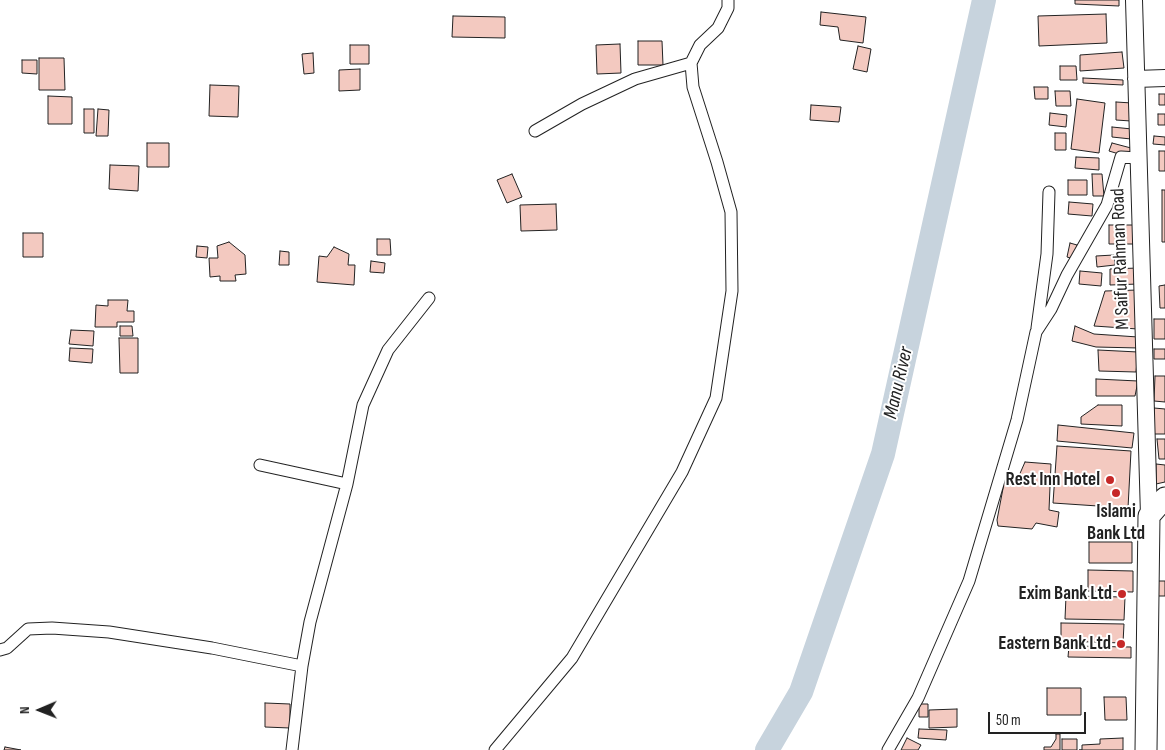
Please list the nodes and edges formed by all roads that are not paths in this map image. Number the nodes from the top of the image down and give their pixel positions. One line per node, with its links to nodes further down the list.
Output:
1 (728, 0): 3 (street)
2 (1134, 0): 5 (main road, M Saifur Rahman Road)
3 (690, 63): 6 (street); 17 (street)
4 (1165, 78): 5 (main road)
5 (1136, 79): 7 (main road, M Saifur Rahman Road)
6 (535, 132)
7 (1138, 158): 10 (street); 13 (main road, M Saifur Rahman Road)
8 (1049, 192): 10 (street)
9 (429, 298): 12 (street)
10 (1036, 332): 18 (street)
11 (260, 465): 12 (street)
12 (347, 484): 15 (street)
13 (1159, 508): 19 (highway)
14 (0, 650): 15 (street)
15 (302, 666): 16 (street)
16 (292, 750)
17 (495, 750)
18 (888, 750)
19 (1146, 750)

